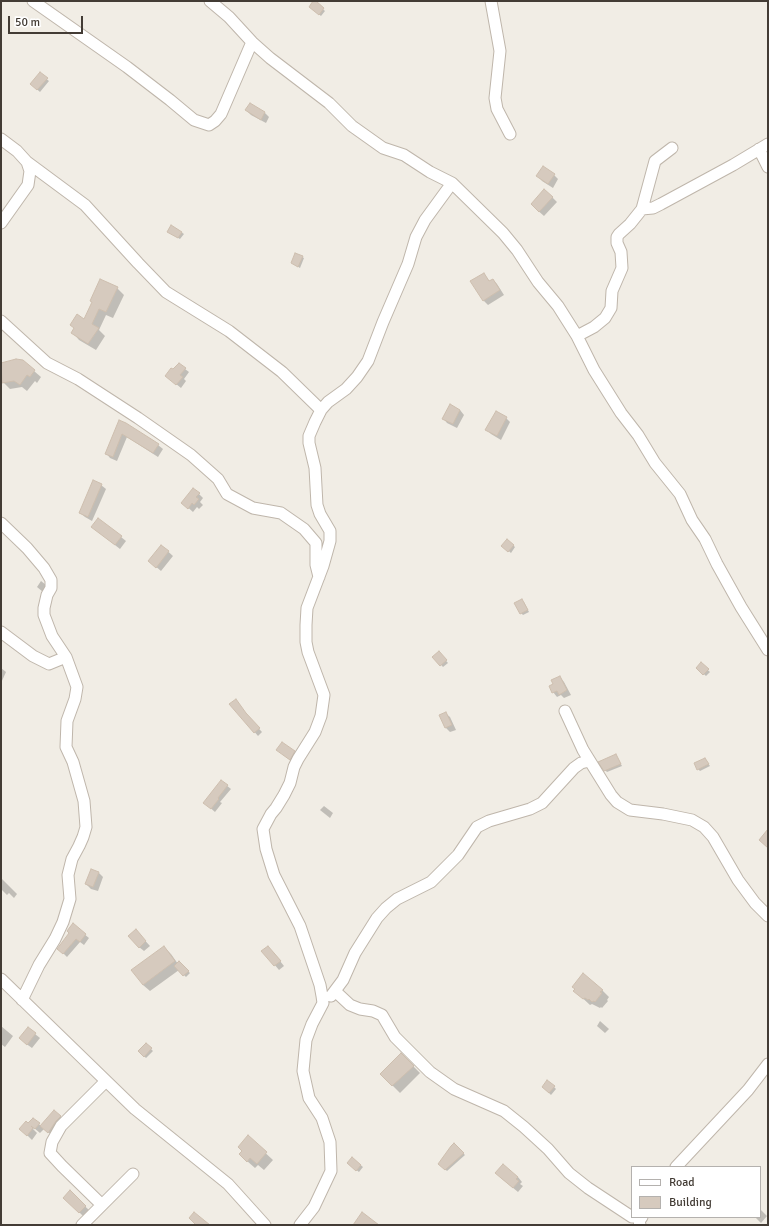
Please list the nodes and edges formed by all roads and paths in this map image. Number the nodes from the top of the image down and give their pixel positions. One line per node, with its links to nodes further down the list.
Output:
1 (33, 1): 4 (street)
2 (210, 1): 4 (street)
3 (490, 2): 5 (street)
4 (252, 42): 11 (street)
5 (510, 134)
6 (1, 139): 9 (street)
7 (763, 147): 10 (street); 12 (street)
8 (672, 148): 12 (street)
9 (27, 162): 13 (street); 16 (street)
10 (768, 167)
11 (452, 183): 15 (street); 16 (street)
12 (642, 209): 15 (street)
13 (1, 223)
14 (1, 321): 18 (street)
15 (577, 336): 20 (street)
16 (321, 410): 18 (street)
17 (1, 523): 21 (street)
18 (319, 577): 28 (street)
19 (1, 632): 21 (street)
20 (768, 650)
21 (66, 657): 27 (street)
22 (564, 711): 23 (street)
23 (589, 761): 24 (street); 26 (street)
24 (768, 916)
25 (1, 979): 27 (street)
26 (335, 991): 28 (street); 34 (street)
27 (22, 1000): 30 (street)
28 (322, 1003): 37 (street)
29 (768, 1064): 31 (street)
30 (106, 1081): 33 (street); 36 (street)
31 (677, 1166)
32 (133, 1174): 33 (street)
33 (102, 1205): 35 (street)
34 (631, 1215)
35 (82, 1225)
36 (265, 1225)
37 (300, 1225)

